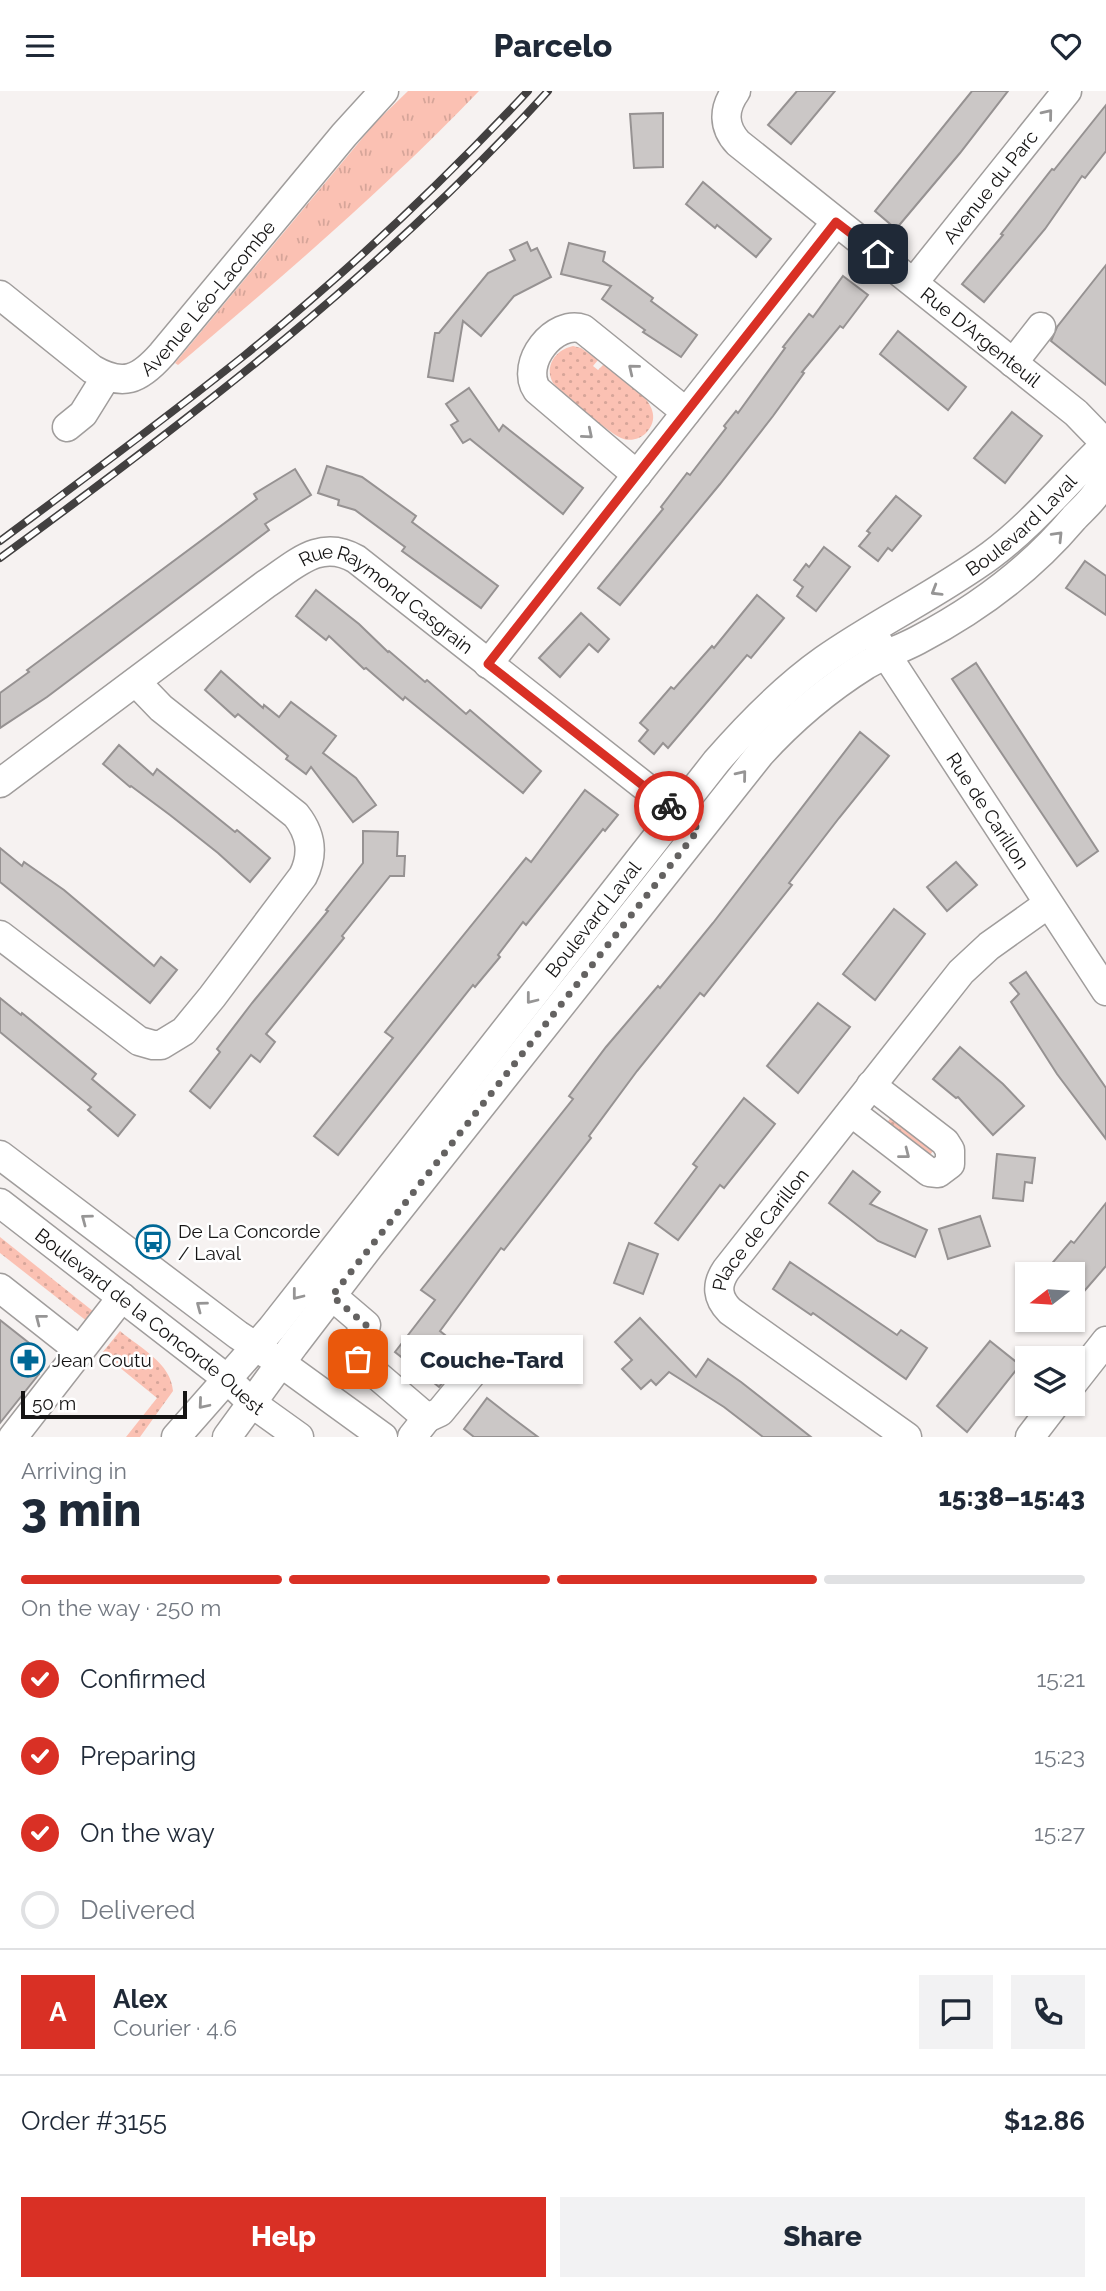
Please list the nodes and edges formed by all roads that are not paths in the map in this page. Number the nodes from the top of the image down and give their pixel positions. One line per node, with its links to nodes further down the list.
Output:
1 (384, 91): 9 (street, Avenue Léo-Lacombe)
2 (736, 91): 4 (street, Rue D'Argenteuil)
3 (1067, 91): 5 (street, Avenue du Parc, one-way to 3)
4 (836, 222): 5 (street, Rue D'Argenteuil); 10 (street)
5 (914, 282): 8 (street, Rue D'Argenteuil)
6 (0, 295): 9 (street)
7 (1041, 327): 8 (street)
8 (1013, 363): 12 (street, Rue D'Argenteuil)
9 (106, 377): 11 (street)
10 (686, 412): 13 (street); 13 (street, one-way to 13)
11 (68, 427)
12 (1106, 444): 14 (street, Boulevard Laval, one-way to 14); 15 (street, Boulevard Laval, one-way to 12)
13 (637, 475): 16 (street)
14 (870, 630): 15 (street, Rue de Carillon); 19 (street, Boulevard Laval)
15 (885, 654): 19 (street, Boulevard Laval, one-way to 15); 20 (street, Rue de Carillon)
16 (488, 664): 17 (street, Rue Raymond Casgrain); 19 (street, Rue Raymond Casgrain)
17 (136, 682): 18 (street, Rue Raymond Casgrain); 21 (street)
18 (0, 783)
19 (688, 820): 28 (street, Boulevard Laval); 31 (street, Boulevard Laval, one-way to 31)
20 (1048, 904): 22 (street, Rue de Carillon); 23 (street, Place de Carillon)
21 (0, 935)
22 (1106, 991)
23 (871, 1085): 24 (street, Place de Carillon); 24 (street, one-way to 23)
24 (851, 1112): 47 (street, Place de Carillon)
25 (0, 1155): 31 (street, one-way to 25)
26 (0, 1203): 29 (street, Boulevard de la Concorde Ouest)
27 (0, 1288): 32 (street, one-way to 27)
28 (332, 1296): 33 (street, Boulevard Laval); 37 (street)
29 (121, 1297): 32 (street); 36 (street, Boulevard de la Concorde Ouest)
30 (1106, 1341): 34 (street)
31 (255, 1347): 33 (street); 36 (street, Boulevard Laval)
32 (80, 1351): 42 (street)
33 (281, 1363): 38 (street, Boulevard Laval); 39 (street)
34 (1085, 1368)
35 (473, 1372): 41 (street)
36 (226, 1378): 38 (street, Boulevard de la Concorde Ouest); 43 (street, Boulevard Laval, one-way to 43)
37 (379, 1378): 39 (street); 41 (street)
38 (253, 1403): 44 (street, Boulevard Laval); 45 (street, Boulevard de la Concorde Ouest)
39 (352, 1414): 46 (street)
40 (1046, 1416): 48 (street)
41 (420, 1427)
42 (13, 1437)
43 (176, 1437)
44 (227, 1437)
45 (299, 1437)
46 (383, 1437)
47 (907, 1437)
48 (1030, 1437)

